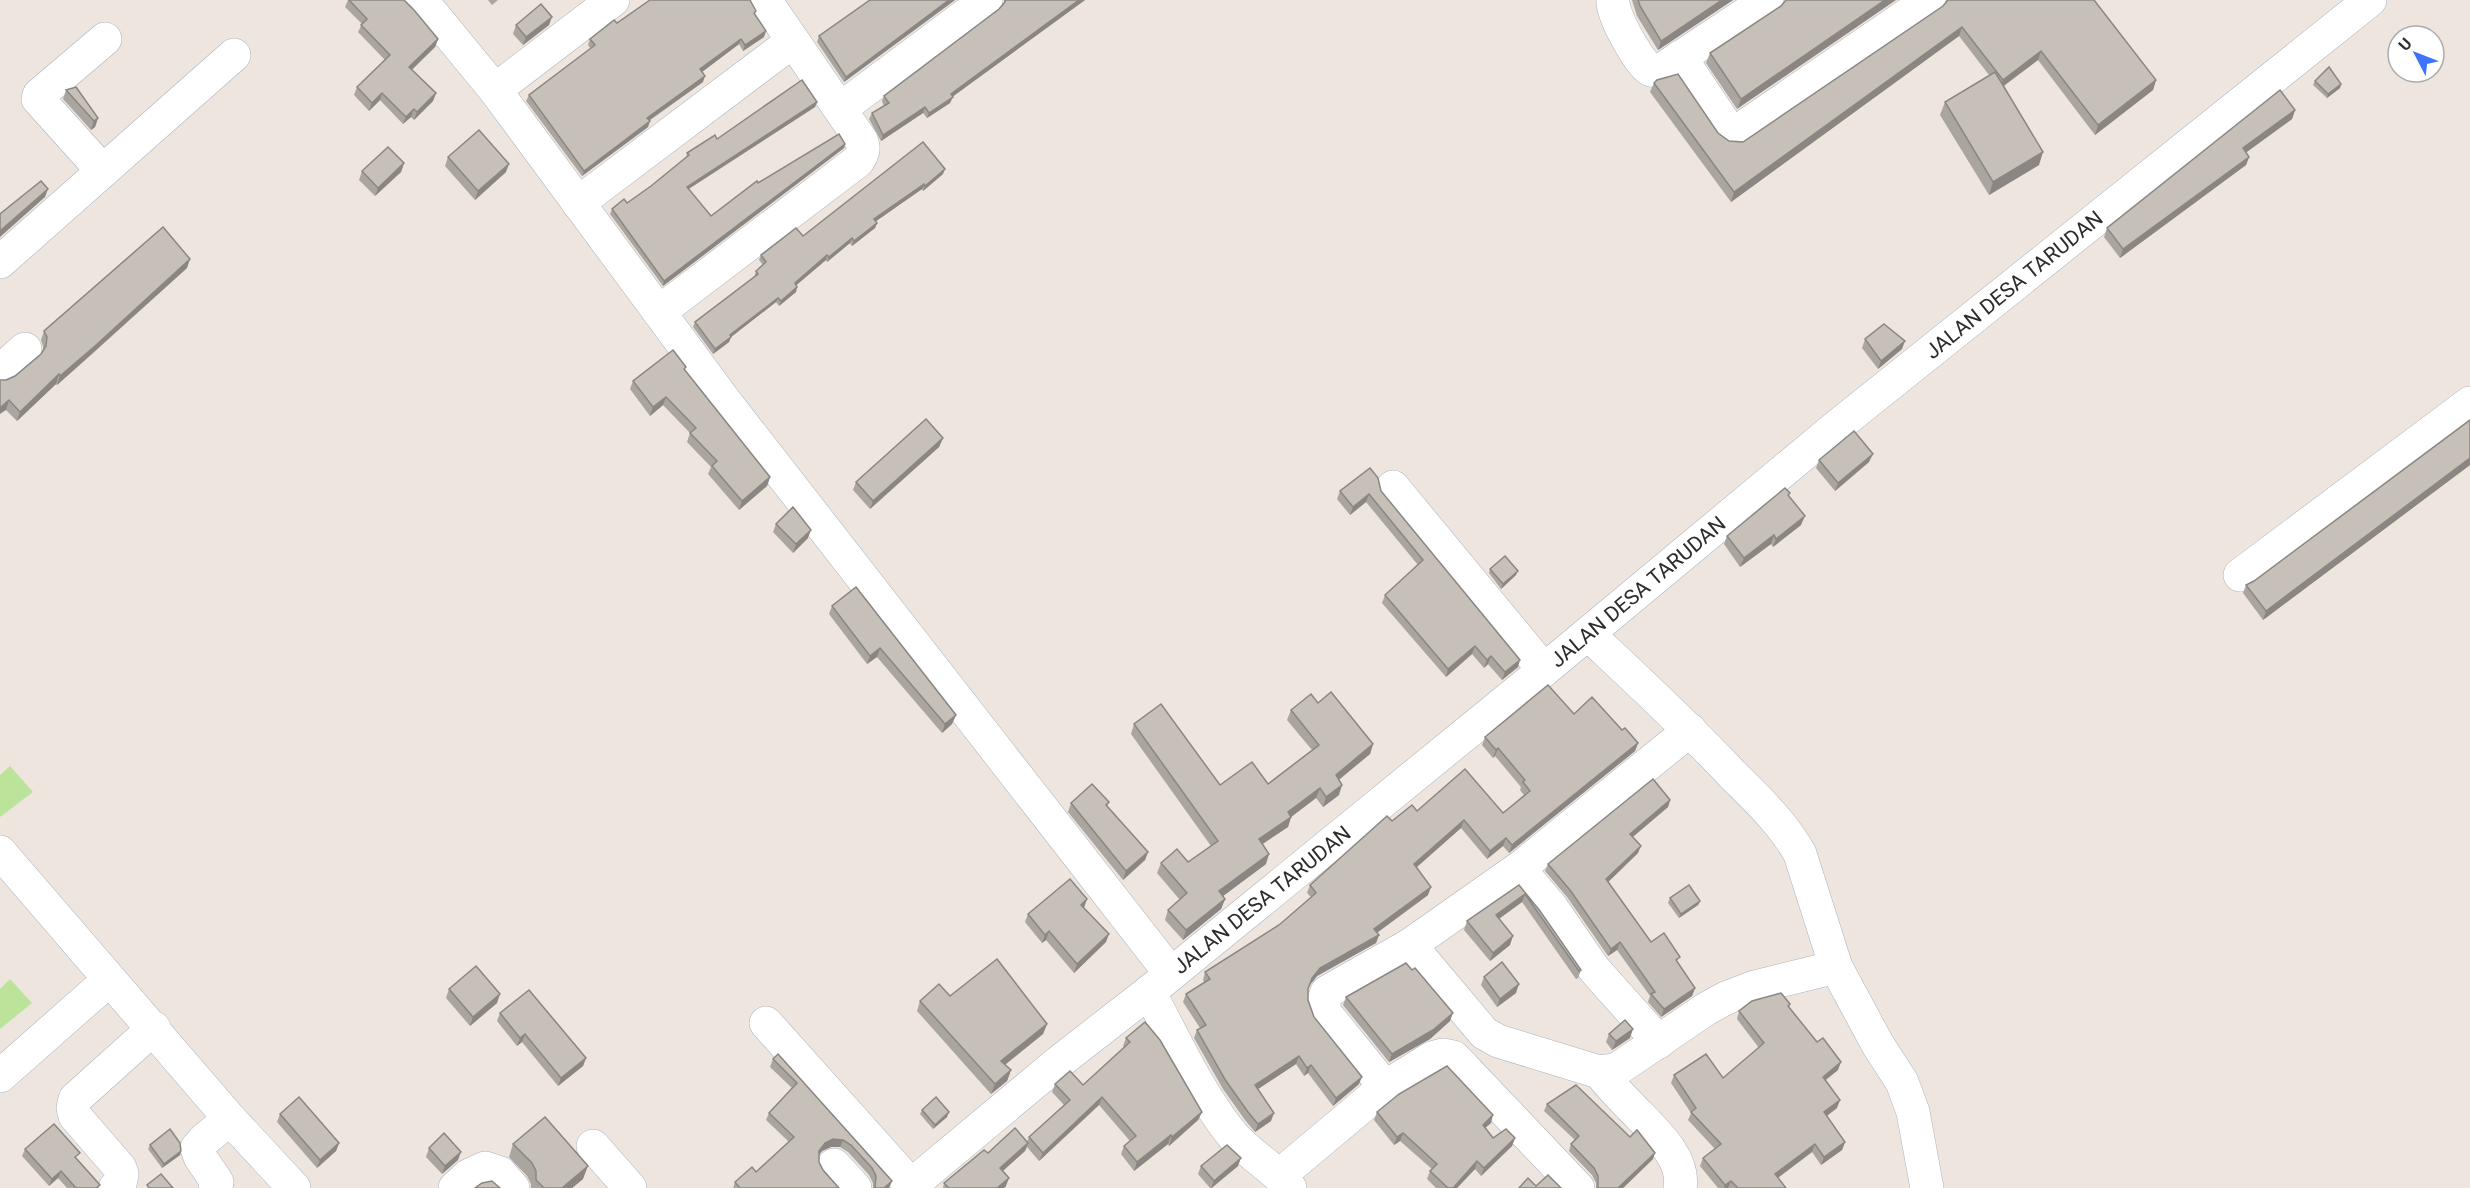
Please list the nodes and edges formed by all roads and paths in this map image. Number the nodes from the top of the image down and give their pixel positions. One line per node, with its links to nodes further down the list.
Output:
1 (421, 0): 12 (street)
2 (613, 0): 12 (street)
3 (986, 0): 13 (street)
4 (1614, 0): 11 (street)
5 (1767, 0): 11 (street)
6 (1929, 0): 11 (street)
7 (2370, 0): 23 (street, JALAN DESA TARUDAN)
8 (782, 14): 13 (street); 15 (street)
9 (105, 39): 14 (street)
10 (234, 55): 14 (street)
11 (1680, 57)
12 (495, 90): 15 (street)
13 (840, 109): 17 (street)
14 (102, 170): 16 (street)
15 (578, 203): 17 (street)
16 (0, 262)
17 (659, 312): 31 (street)
18 (25, 349): 19 (street)
19 (0, 371)
20 (2470, 403): 22 (street)
21 (1393, 487): 24 (street)
22 (2240, 575)
23 (1588, 634): 24 (street, JALAN DESA TARUDAN); 25 (street)
24 (1544, 670): 31 (street, JALAN DESA TARUDAN)
25 (1682, 737): 27 (street); 29 (street)
26 (0, 852): 30 (street)
27 (1519, 869): 28 (street); 34 (street)
28 (1410, 945): 35 (street); 37 (street)
29 (1836, 967): 34 (street); 50 (street)
30 (109, 980): 33 (street); 36 (street)
31 (1160, 983): 40 (street); 41 (street, JALAN DESA TARUDAN)
32 (766, 1023): 41 (street)
33 (154, 1028): 38 (street); 42 (street)
34 (1659, 1042): 35 (street)
35 (1599, 1072): 49 (street)
36 (0, 1076)
37 (1385, 1087): 40 (street); 48 (street)
38 (230, 1119): 43 (street); 44 (street)
39 (593, 1146): 47 (street)
40 (1285, 1182)
41 (910, 1187)
42 (115, 1188)
43 (215, 1188)
44 (294, 1188)
45 (454, 1188): 46 (street)
46 (513, 1188)
47 (630, 1188)
48 (1578, 1188)
49 (1680, 1188)
50 (1927, 1188)

